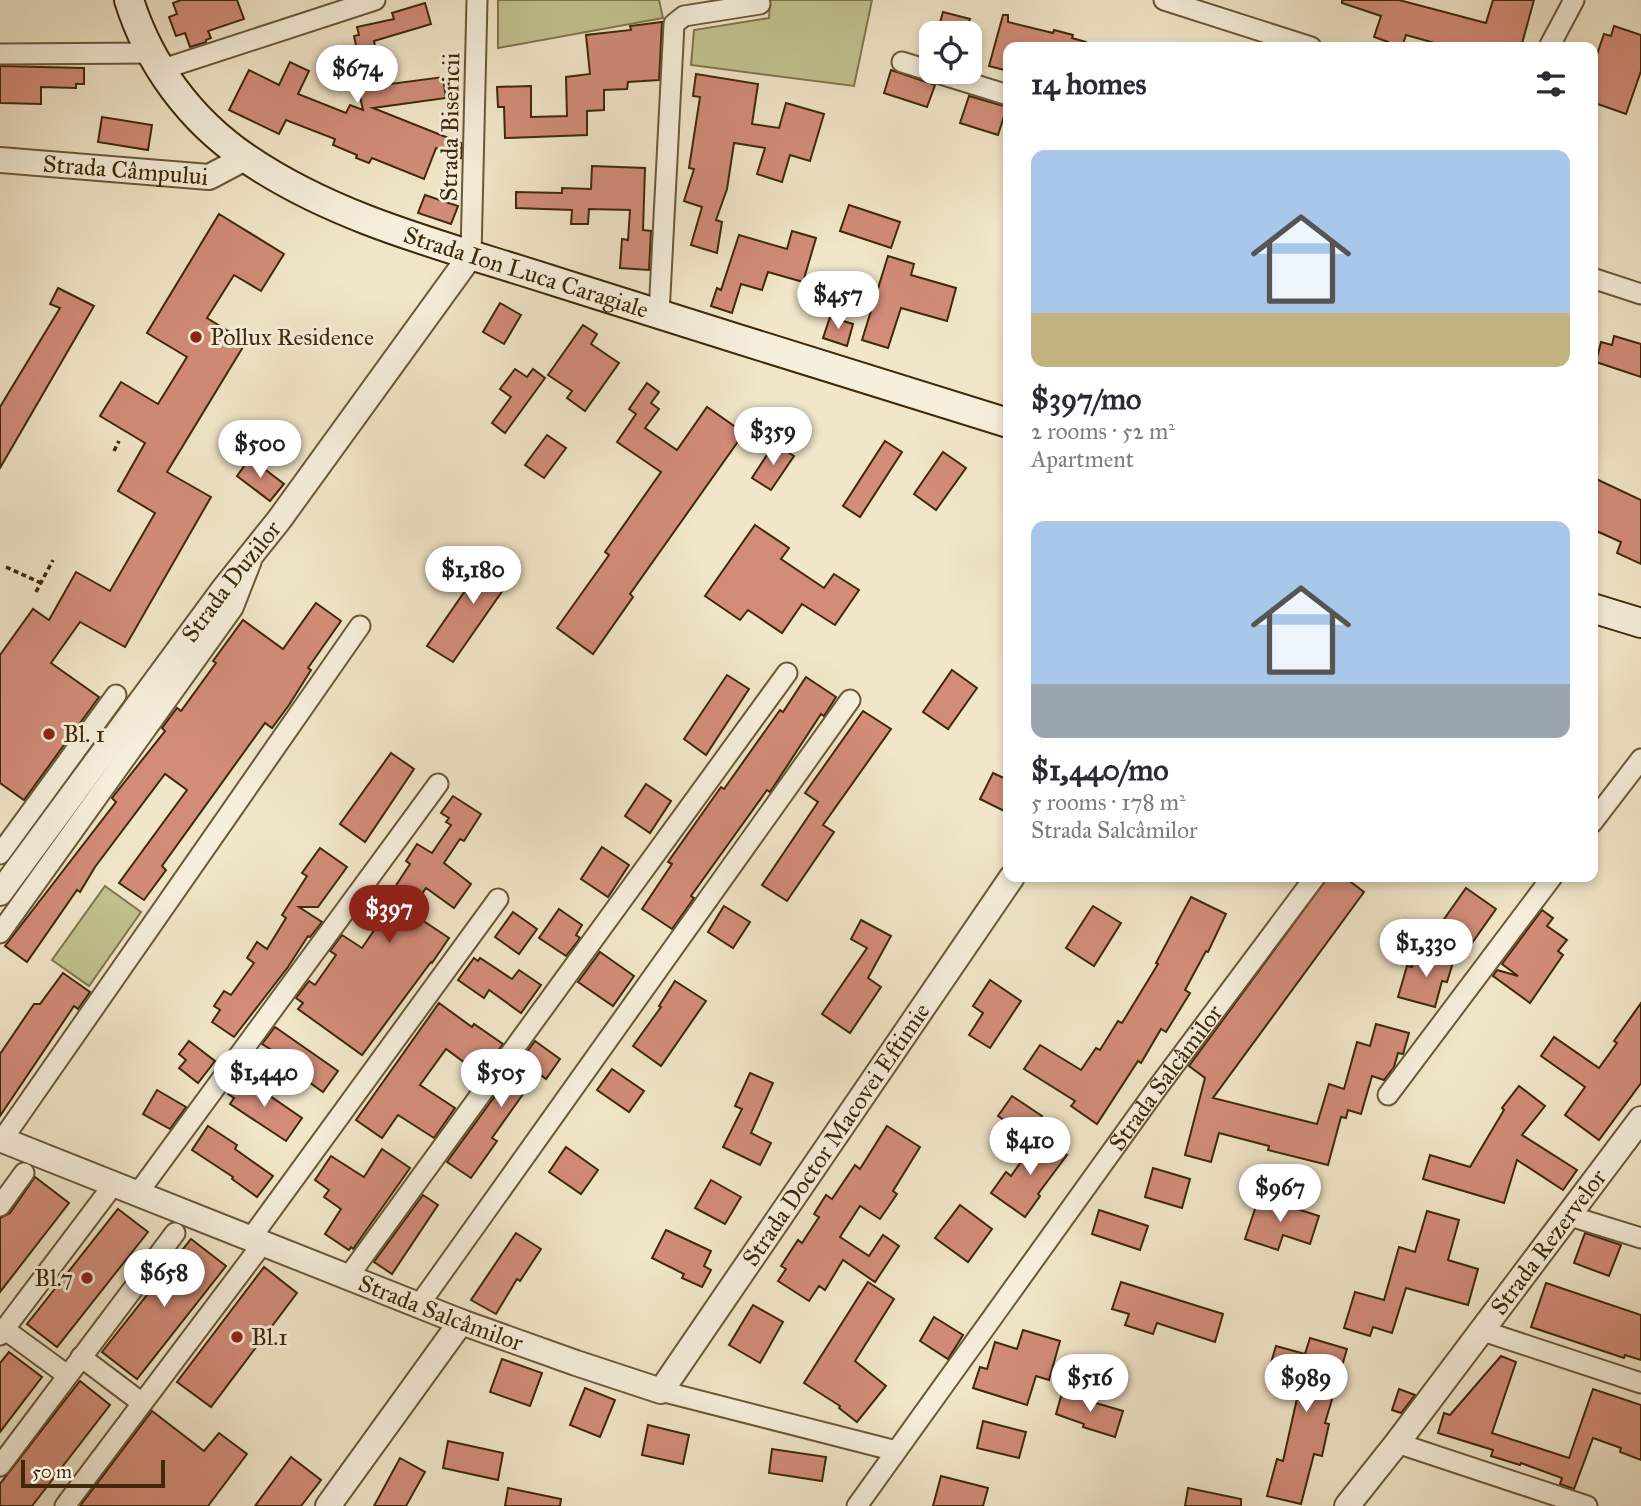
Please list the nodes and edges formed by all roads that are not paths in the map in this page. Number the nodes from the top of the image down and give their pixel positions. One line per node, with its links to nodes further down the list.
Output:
1 (129, 0): 10 (main road, Strada Ion Luca Caragiale)
2 (375, 0): 10 (street)
3 (477, 0): 17 (street, Strada Bisericii)
4 (1164, 0): 7 (street)
5 (1574, 0): 8 (street)
6 (760, 4): 20 (street)
7 (1295, 42)
8 (1552, 42)
9 (0, 54): 10 (street)
10 (156, 62): 15 (main road, Strada Ion Luca Caragiale)
11 (902, 62): 12 (street)
12 (919, 67)
13 (973, 84): 14 (street)
14 (1003, 93)
15 (245, 158): 16 (street, Strada Câmpului); 17 (main road, Strada Ion Luca Caragiale)
16 (0, 160)
17 (467, 261): 20 (main road, Strada Ion Luca Caragiale); 22 (street, Strada Duzilor)
18 (1598, 280): 19 (street)
19 (1641, 295)
20 (659, 314): 21 (main road, Strada Ion Luca Caragiale)
21 (1003, 421)
22 (256, 552): 36 (street, Strada Duzilor); 38 (street)
23 (1598, 610): 24 (main road)
24 (1641, 623)
25 (360, 626): 41 (street)
26 (787, 673): 50 (street)
27 (116, 695): 32 (street)
28 (850, 700): 51 (street)
29 (1641, 759): 31 (street)
30 (438, 784): 44 (street)
31 (1598, 815)
32 (0, 854)
33 (1009, 882): 58 (street, Strada Doctor Macovei Eftimie)
34 (1311, 882): 61 (street, Strada Salcâmilor)
35 (1548, 882): 39 (street)
36 (0, 893)
37 (498, 898): 49 (street)
38 (0, 933)
39 (1388, 1096)
40 (1641, 1119): 46 (street, Strada Rezervelor)
41 (1, 1139): 43 (street, Strada Salcâmilor)
42 (24, 1173): 45 (street)
43 (114, 1184): 44 (street, Strada Salcâmilor); 54 (street)
44 (138, 1193): 49 (street, Strada Salcâmilor)
45 (0, 1206)
46 (1570, 1216): 48 (street); 53 (street, Strada Rezervelor)
47 (175, 1233): 55 (street)
48 (1641, 1238)
49 (257, 1241): 50 (street, Strada Salcâmilor); 59 (street)
50 (348, 1277): 51 (street, Strada Salcâmilor)
51 (419, 1305): 52 (street, Strada Salcâmilor)
52 (461, 1322): 58 (street, Strada Salcâmilor); 64 (street)
53 (1483, 1331): 57 (street, Strada Rezervelor); 60 (street, Strada Rezervelor)
54 (2, 1332): 56 (street)
55 (81, 1357): 56 (street); 59 (street)
56 (67, 1376): 62 (street)
57 (1641, 1383)
58 (661, 1391): 61 (street, Strada Salcâmilor)
59 (142, 1403): 63 (street)
60 (1397, 1443): 66 (street, Strada Rezervelor); 67 (street)
61 (896, 1451): 65 (street, Strada Salcâmilor)
62 (0, 1466)
63 (65, 1506)
64 (328, 1506)
65 (857, 1506)
66 (1347, 1506)
67 (1587, 1506)

